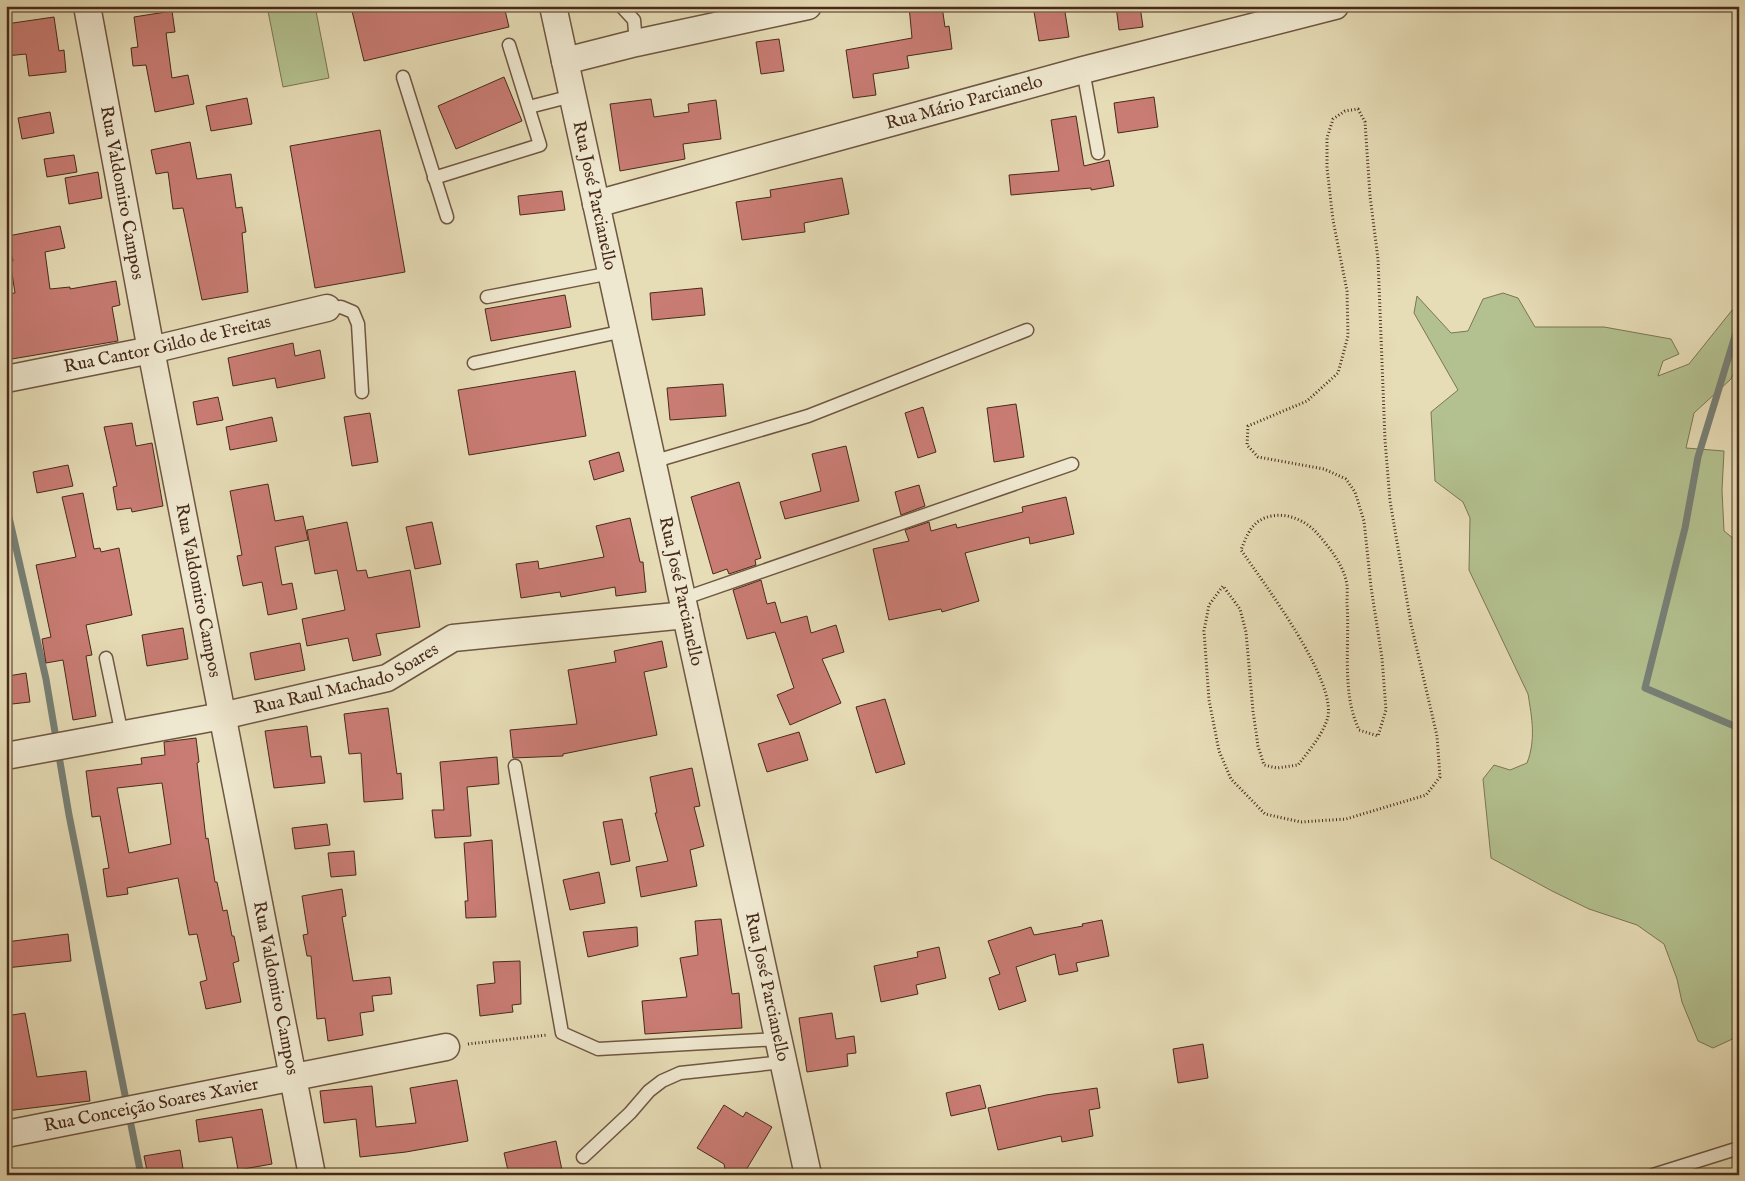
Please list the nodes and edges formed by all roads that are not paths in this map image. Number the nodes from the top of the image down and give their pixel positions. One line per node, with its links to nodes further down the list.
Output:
1 (87, 6): 22 (street, Rua Valdomiro Campos)
2 (553, 6): 8 (street, Rua José Parcianello)
3 (621, 6): 6 (lane)
4 (808, 6): 6 (street)
5 (1335, 6): 9 (street, Rua Mário Parcianelo)
6 (636, 43): 8 (street)
7 (509, 45): 12 (lane)
8 (565, 61): 11 (street, Rua José Parcianello)
9 (1083, 70): 13 (lane); 15 (street, Rua Mário Parcianelo)
10 (403, 77): 14 (lane)
11 (572, 96): 12 (lane); 15 (street, Rua José Parcianello)
12 (529, 108): 14 (lane)
13 (1098, 153)
14 (434, 178): 16 (lane)
15 (596, 204): 17 (street, Rua José Parcianello)
16 (447, 217)
17 (611, 273): 18 (lane); 21 (street, Rua José Parcianello)
18 (487, 297)
19 (327, 308): 22 (street, Rua Cantor Gildo de Freitas); 25 (lane)
20 (1027, 330): 26 (lane)
21 (624, 331): 23 (lane); 26 (street, Rua José Parcianello)
22 (151, 350): 24 (street, Rua Cantor Gildo de Freitas); 30 (street, Rua Valdomiro Campos)
23 (474, 363)
24 (6, 379)
25 (362, 392)
26 (652, 462): 28 (street, Rua José Parcianello)
27 (1072, 464): 28 (lane)
28 (684, 607): 30 (street, Rua Raul Machado Soares); 35 (street, Rua José Parcianello)
29 (106, 658): 31 (lane)
30 (222, 716): 31 (street, Rua Raul Machado Soares); 36 (street, Rua Valdomiro Campos)
31 (122, 734): 32 (street, Rua Raul Machado Soares)
32 (6, 756)
33 (515, 766): 35 (lane)
34 (446, 1047): 36 (street, Rua Conceição Soares Xavier)
35 (781, 1051): 39 (lane); 41 (street, Rua José Parcianello)
36 (294, 1076): 37 (street, Rua Conceição Soares Xavier); 40 (street, Rua Valdomiro Campos)
37 (6, 1134)
38 (1739, 1148): 42 (lane)
39 (583, 1156)
40 (312, 1175)
41 (808, 1175)
42 (1654, 1175)

